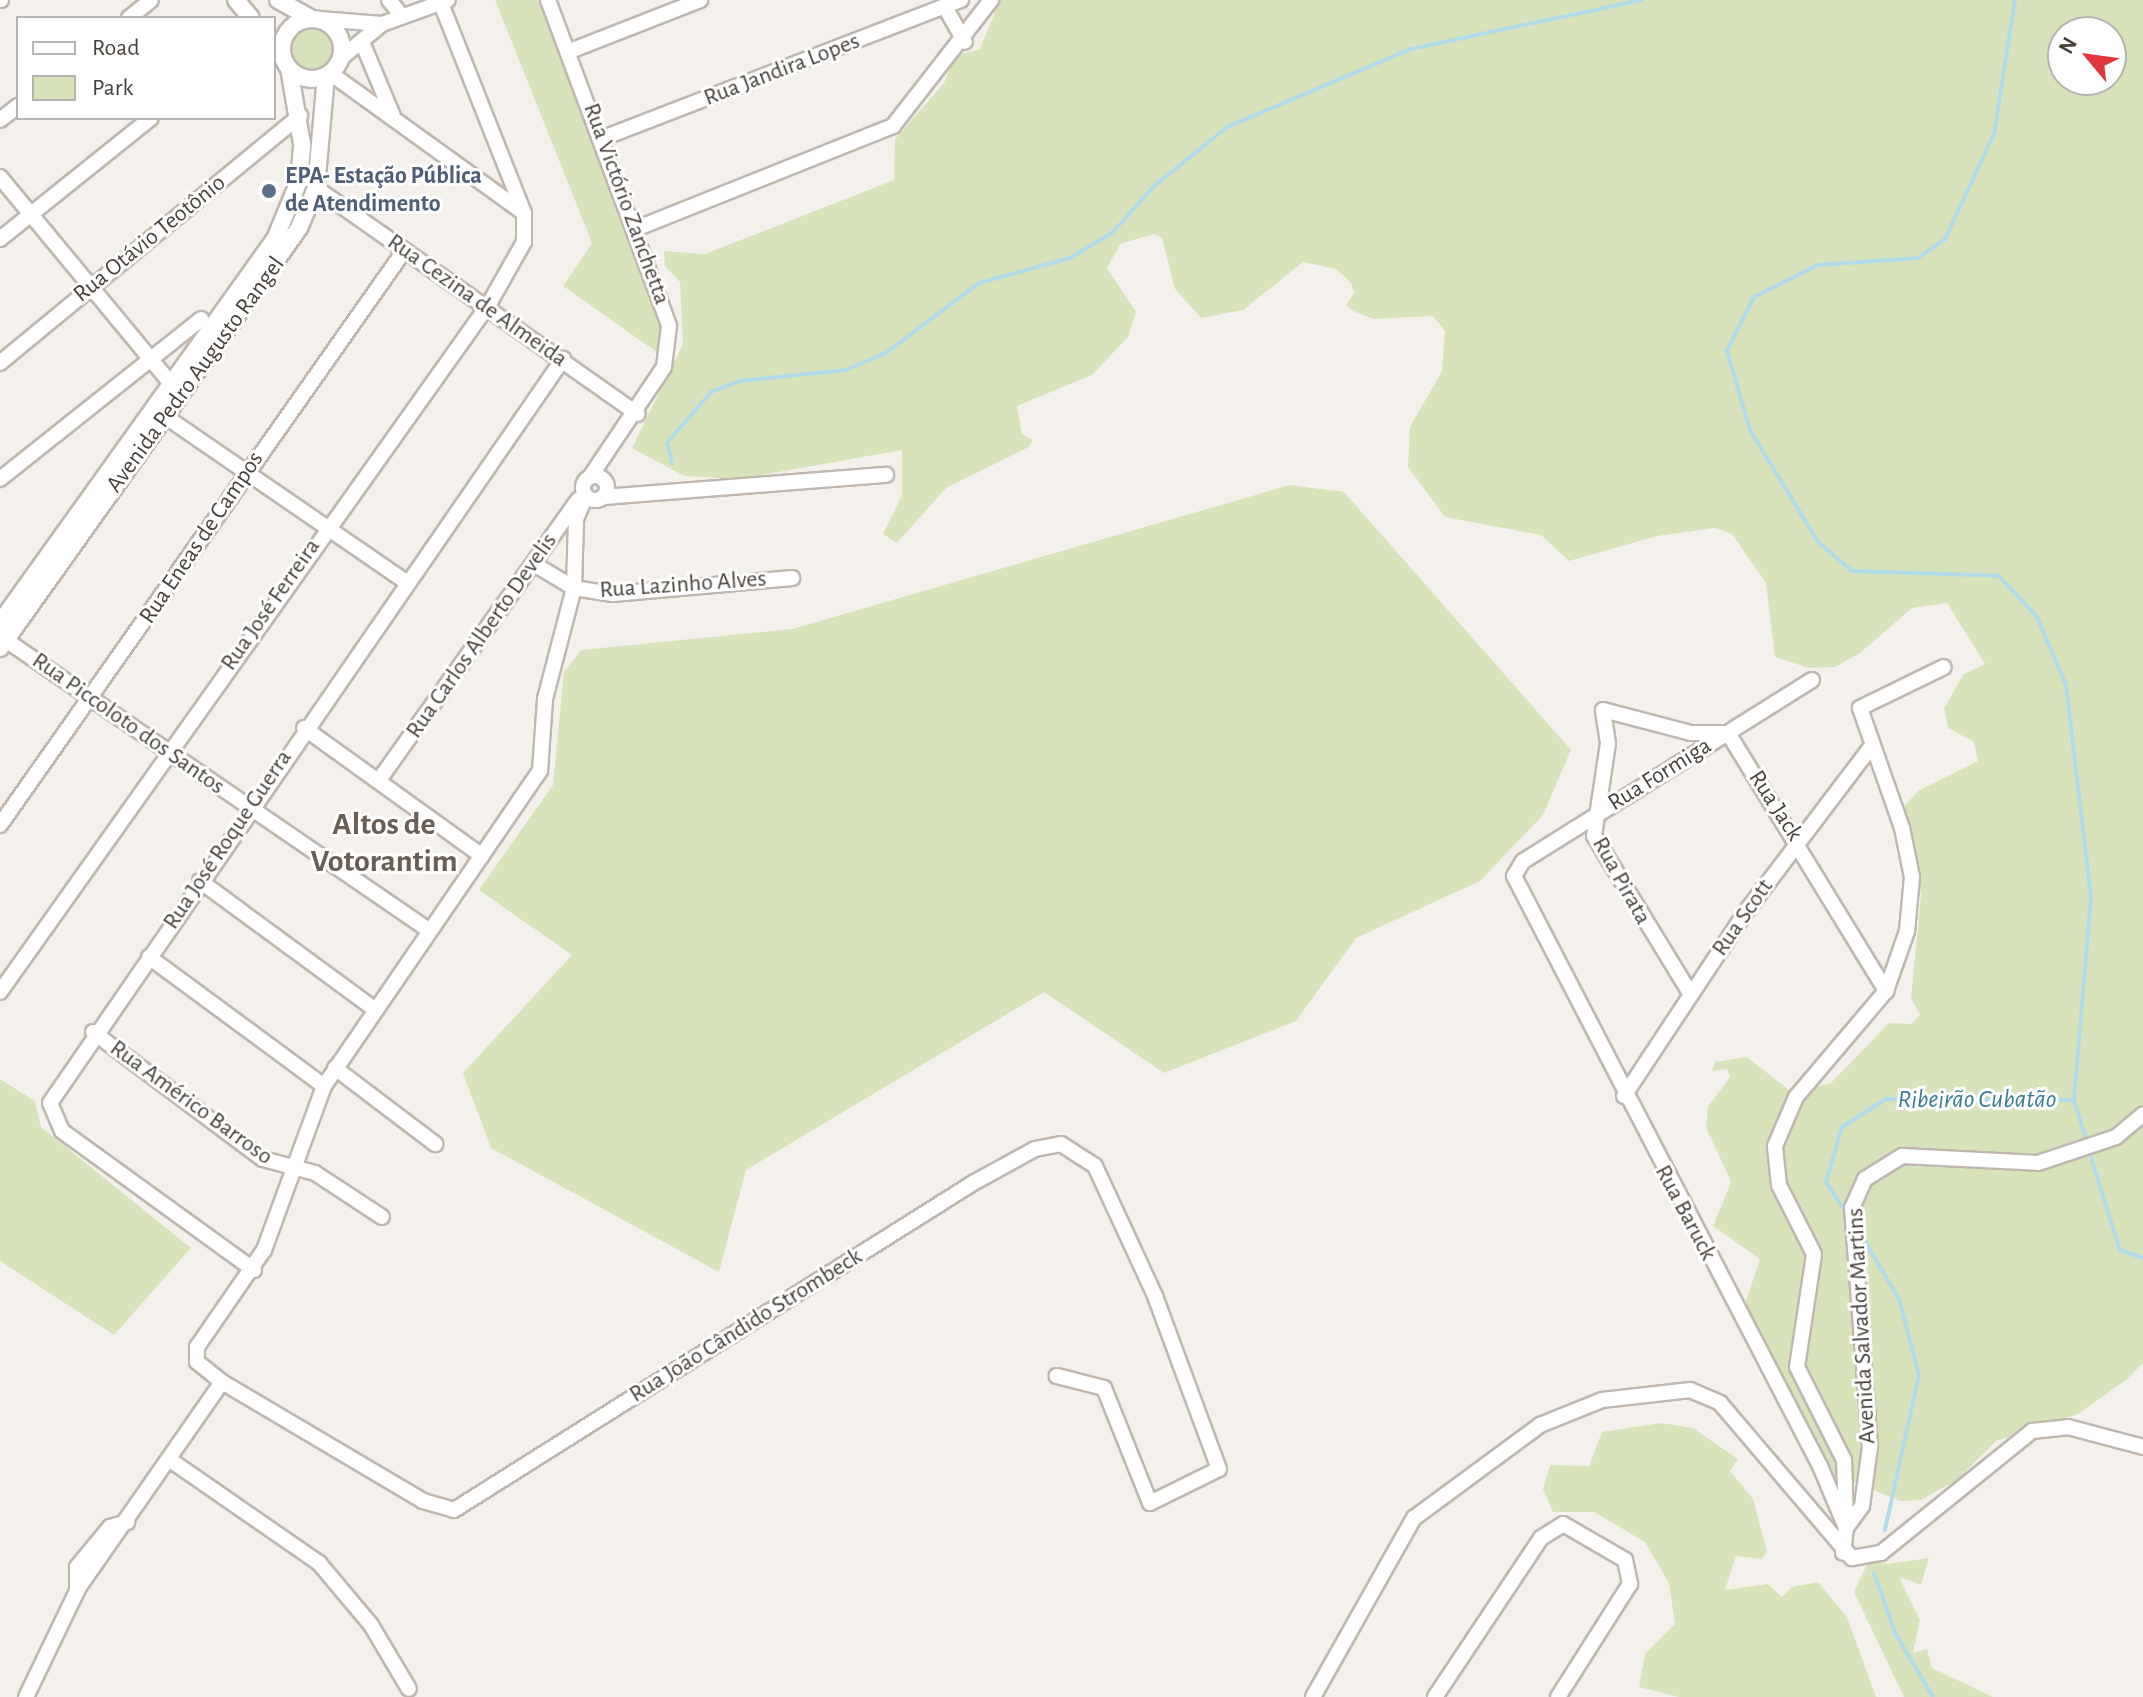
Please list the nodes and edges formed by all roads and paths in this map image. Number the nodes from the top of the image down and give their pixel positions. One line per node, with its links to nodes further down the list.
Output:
1 (151, 0): 12 (street)
2 (236, 0): 13 (street)
3 (278, 0): 14 (street)
4 (389, 0): 11 (street)
5 (548, 0): 18 (street, Rua Victório Zanchetta)
6 (700, 0): 18 (street)
7 (961, 0): 10 (street, Rua Jandira Lopes)
8 (991, 0): 17 (street)
9 (445, 2): 11 (street); 30 (street)
10 (945, 7): 17 (street); 27 (street, Rua Jandira Lopes)
11 (401, 15): 15 (street)
12 (131, 16)
13 (249, 16)
14 (315, 19): 15 (street); 19 (street); 20 (street)
15 (382, 24): 16 (street)
16 (362, 42): 20 (street); 24 (street)
17 (965, 42): 32 (street)
18 (570, 51): 27 (street, Rua Victório Zanchetta)
19 (282, 58): 21 (street); 23 (street, Avenida Pedro Augusto Rangel)
20 (341, 58): 21 (street)
21 (328, 75): 24 (street); 29 (street, Avenida Pedro Augusto Rangel)
22 (16, 108): 25 (street)
23 (300, 116): 35 (street, Rua Otávio Teotônio); 41 (street, Avenida Pedro Augusto Rangel)
24 (393, 117): 30 (street)
25 (0, 120)
26 (149, 120): 31 (street)
27 (603, 138): 32 (street, Rua Victório Zanchetta)
28 (0, 177): 31 (street)
29 (316, 188): 34 (street, Rua Cezina de Almeida); 43 (street, Avenida Pedro Augusto Rangel)
30 (524, 213): 36 (street, Rua José Ferreira)
31 (30, 216): 33 (street); 35 (street)
32 (638, 228): 42 (street, Rua Victório Zanchetta)
33 (0, 239)
34 (404, 251): 36 (street, Rua Cezina de Almeida); 45 (street, Rua Eneas de Campos)
35 (91, 288): 38 (street); 40 (street, Rua Otávio Teotônio)
36 (489, 304): 39 (street, Rua Cezina de Almeida); 49 (street, Rua José Ferreira)
37 (201, 319): 38 (street)
38 (152, 359): 41 (street); 47 (street)
39 (563, 359): 42 (street, Rua Cezina de Almeida); 52 (street, Rua José Roque Guerra)
40 (0, 363)
41 (172, 385): 54 (street, Avenida Pedro Augusto Rangel)
42 (637, 414): 44 (street, Rua Victório Zanchetta)
43 (166, 417): 45 (street); 55 (street, Avenida Pedro Augusto Rangel)
44 (615, 447): 48 (street, Rua Carlos Alberto Develis)
45 (246, 473): 49 (street); 58 (street, Rua Eneas de Campos)
46 (886, 475): 48 (street)
47 (0, 479)
48 (596, 490): 50 (street, Rua Carlos Alberto Develis); 53 (street)
49 (325, 529): 52 (street); 62 (street, Rua José Ferreira)
50 (534, 564): 53 (street, Rua Lazinho Alves); 63 (street, Rua Carlos Alberto Develis)
51 (792, 578): 53 (street, Rua Lazinho Alves)
52 (406, 582): 59 (street, Rua José Roque Guerra)
53 (574, 588): 68 (street)
54 (0, 623)
55 (2, 641): 58 (street, Rua Piccoloto dos Santos)
56 (1944, 667): 61 (street)
57 (1812, 680): 60 (street, Rua Formiga)
58 (92, 699): 62 (street, Rua Piccoloto dos Santos); 66 (street, Rua Eneas de Campos)
59 (304, 728): 63 (street); 64 (street, Rua José Roque Guerra)
60 (1728, 733): 65 (street, Rua Formiga); 65 (street, Rua Pirata); 67 (street, Rua Jack)
61 (1871, 747): 67 (street, Rua Scott); 74 (street)
62 (167, 753): 64 (street, Rua Piccoloto dos Santos); 73 (street, Rua José Ferreira)
63 (379, 780): 68 (street)
64 (251, 808): 70 (street, Rua José Roque Guerra); 71 (street, Rua Piccoloto dos Santos)
65 (1594, 817): 69 (street, Rua Formiga); 76 (street, Rua Pirata)
66 (0, 825)
67 (1798, 841): 74 (street, Rua Jack); 76 (street, Rua Scott)
68 (482, 856): 71 (street)
69 (1514, 876): 81 (street, Rua Baruck)
70 (200, 881): 72 (street, Rua José Roque Guerra); 77 (street)
71 (430, 931): 77 (street)
72 (149, 957): 78 (street, Rua José Roque Guerra); 80 (street)
73 (6, 971): 75 (street, Rua José Ferreira)
74 (1886, 991): 92 (street)
75 (0, 992)
76 (1690, 993): 81 (street, Rua Scott)
77 (374, 1009): 79 (street)
78 (93, 1032): 85 (street, Rua Américo Barroso); 87 (street, Rua José Roque Guerra)
79 (335, 1068): 80 (street); 84 (street)
80 (324, 1086): 85 (street)
81 (1624, 1096): 92 (street, Rua Baruck)
82 (2143, 1114): 83 (street, Avenida Salvador Martins)
83 (2138, 1130): 92 (street, Avenida Salvador Martins)
84 (435, 1144)
85 (290, 1170): 86 (street, Rua Américo Barroso); 87 (street)
86 (382, 1217)
87 (254, 1270): 89 (street)
88 (1057, 1376): 89 (street, Rua João Cândido Strombeck)
89 (222, 1382): 91 (street)
90 (2143, 1447): 93 (street)
91 (173, 1462): 94 (street); 95 (street)
92 (1846, 1528): 93 (street)
93 (1843, 1553): 96 (street)
94 (409, 1689)
95 (26, 1697)
96 (1313, 1697)
97 (1435, 1697): 98 (street)
98 (1558, 1697)

